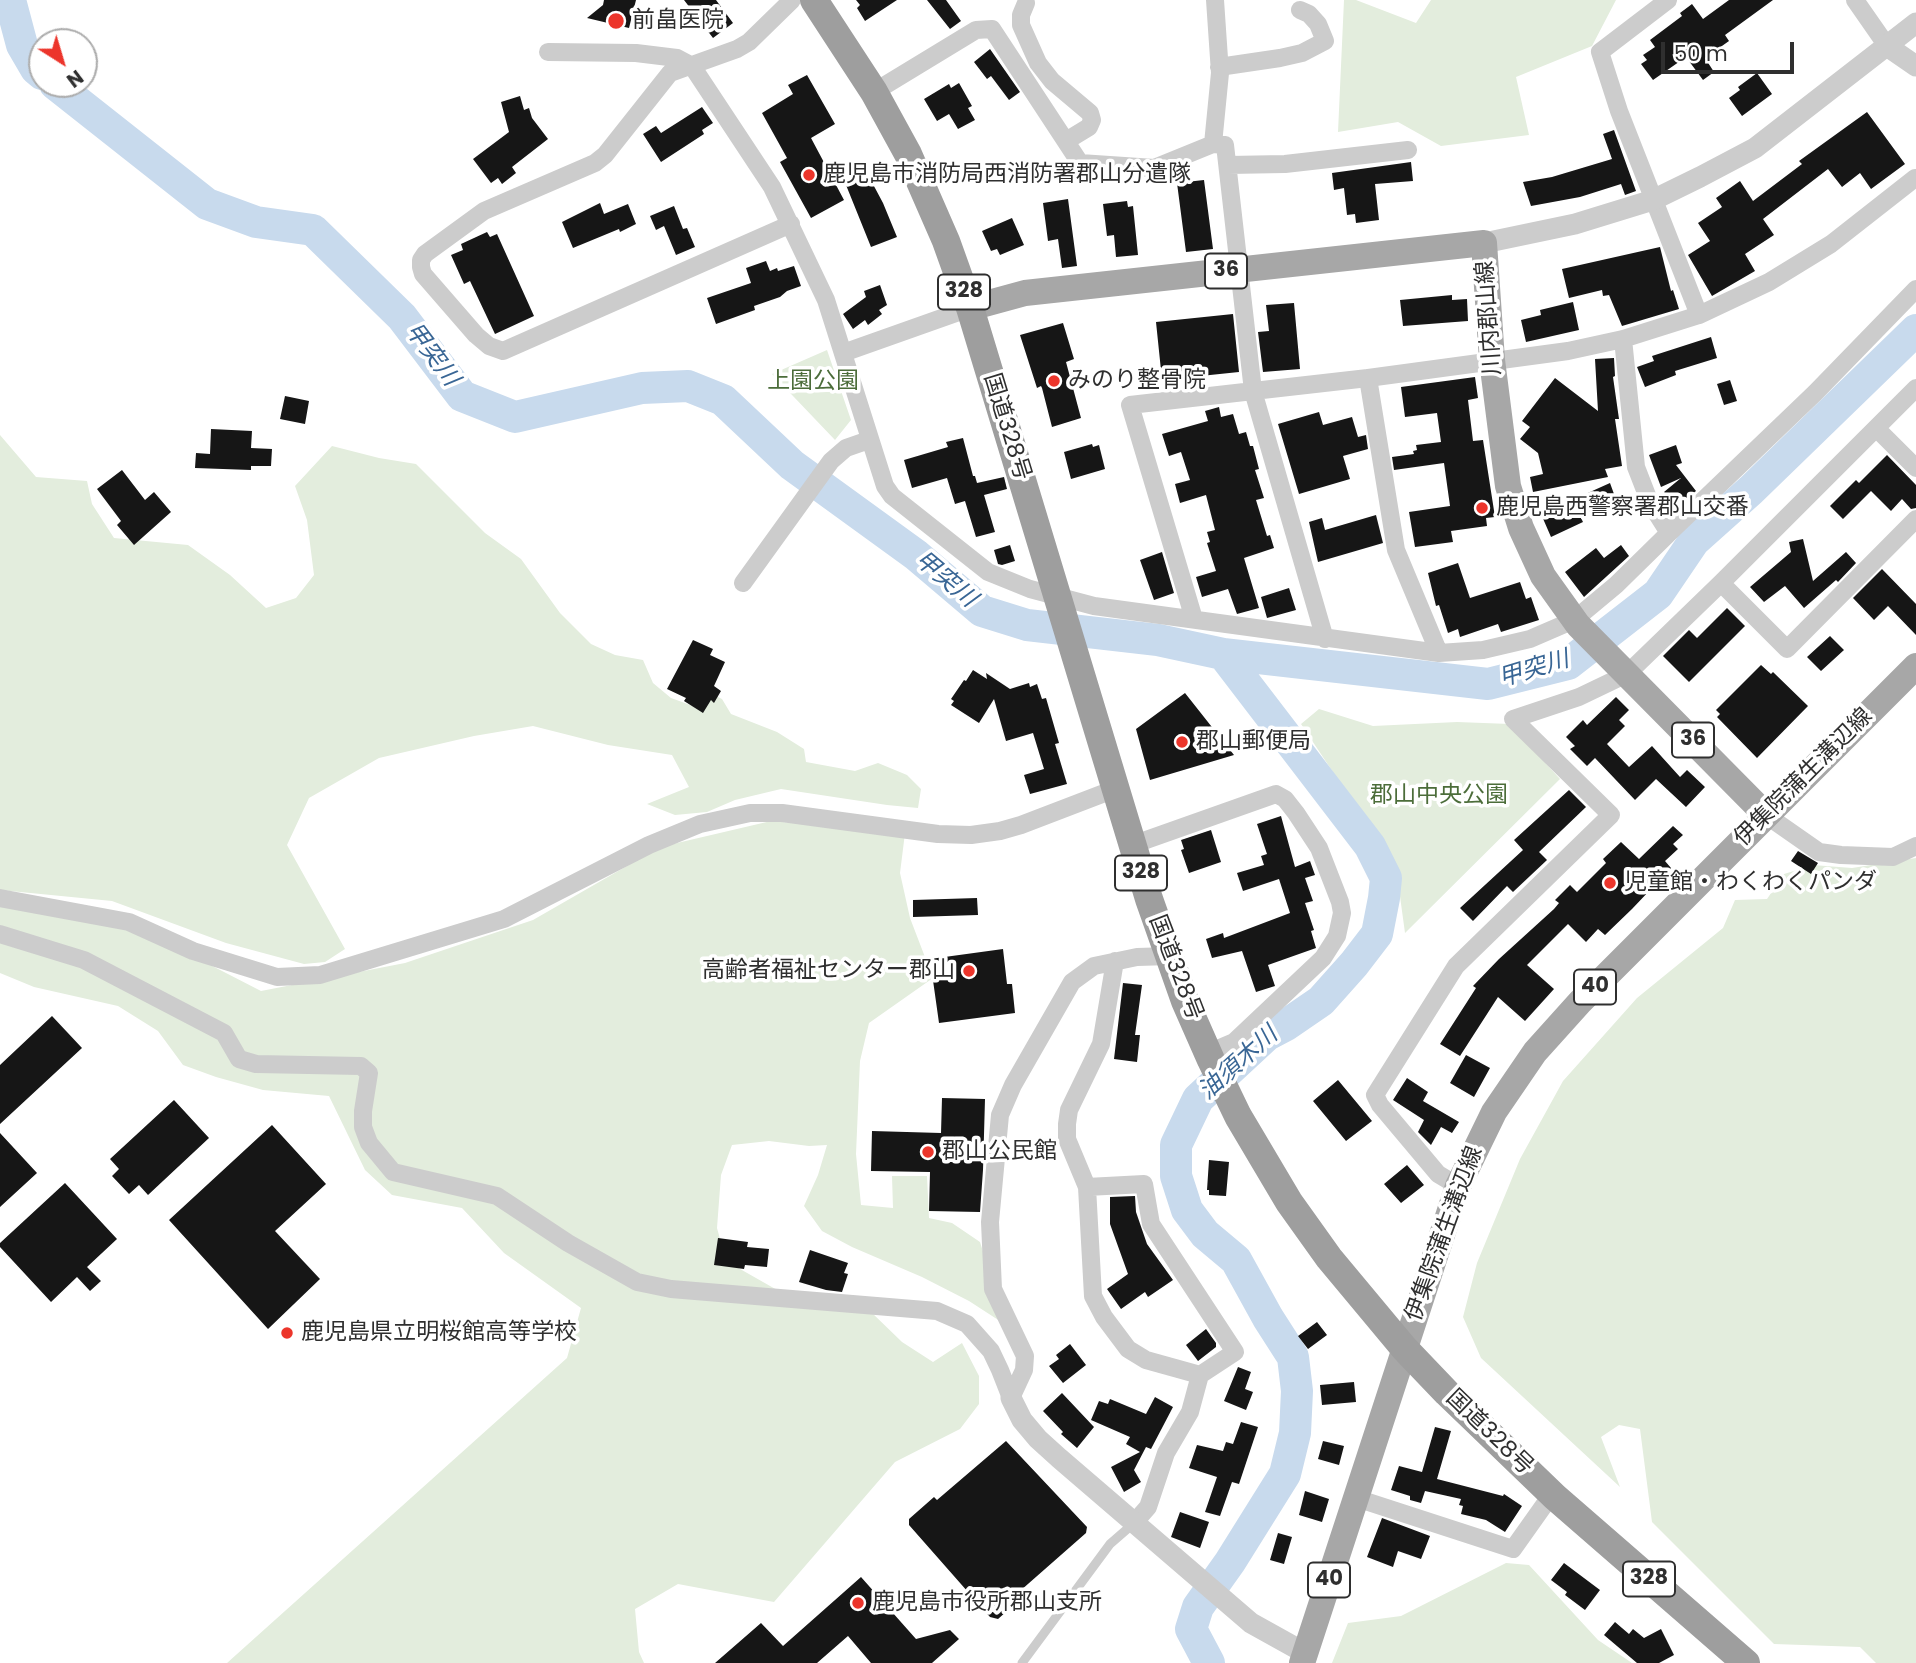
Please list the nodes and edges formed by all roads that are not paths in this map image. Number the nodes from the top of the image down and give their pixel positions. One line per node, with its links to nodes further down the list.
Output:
1 (792, 0): 12 (street)
2 (814, 0): 14 (highway, 国道328号 / 328)
3 (1215, 0): 13 (street)
4 (1668, 0): 20 (street)
5 (1855, 0): 9 (street)
6 (1026, 2): 15 (street)
7 (1300, 10): 13 (street)
8 (1916, 23): 9 (street)
9 (1887, 46): 11 (street); 20 (street)
10 (548, 52): 12 (street)
11 (1916, 65)
12 (692, 66): 21 (street); 21 (street)
13 (1219, 66): 16 (street)
14 (874, 92): 15 (street); 25 (highway, 国道328号 / 328)
15 (1066, 141): 16 (street)
16 (1213, 144): 18 (street)
17 (1408, 150): 18 (street)
18 (1228, 165): 23 (street)
19 (1916, 179): 26 (street)
20 (1653, 200): 22 (street); 26 (street)
21 (791, 225): 28 (street)
22 (1484, 243): 23 (main road, 川内郡山線 / 36); 29 (main road, 川内郡山線 / 36)
23 (1240, 269): 25 (main road, 川内郡山線 / 36); 32 (street)
24 (1916, 289): 37 (street)
25 (970, 308): 28 (street); 40 (highway, 国道328号 / 328)
26 (1699, 315): 27 (street)
27 (1623, 339): 29 (street); 37 (street)
28 (843, 353): 34 (street)
29 (1492, 360): 30 (street); 42 (main road, 川内郡山線 / 36)
30 (1368, 379): 32 (street); 44 (street)
31 (1916, 388): 33 (street)
32 (1253, 391): 41 (street); 43 (street)
33 (1876, 428): 35 (street); 39 (street)
34 (870, 440): 38 (street); 40 (street)
35 (1916, 468)
36 (1916, 519): 39 (street)
37 (1669, 533): 42 (street)
38 (743, 583)
39 (1721, 583): 46 (street)
40 (1059, 601): 41 (street); 47 (highway, 国道328号 / 328)
41 (1194, 619): 43 (street)
42 (1576, 623): 44 (street); 46 (main road, 川内郡山線 / 36)
43 (1325, 639): 44 (street)
44 (1439, 653)
45 (1916, 666): 48 (main road, 伊集院蒲生溝辺線 / 40)
46 (1623, 670): 48 (main road, 川内郡山線 / 36); 57 (street)
47 (1115, 789): 49 (highway, 国道328号 / 328); 51 (street)
48 (1766, 815): 50 (street); 57 (main road, 伊集院蒲生溝辺線 / 40)
49 (1132, 845): 53 (highway, 国道328号 / 328); 55 (street)
50 (1916, 846)
51 (0, 898)
52 (0, 934): 60 (street)
53 (1170, 956): 54 (street); 55 (highway, 国道328号 / 328)
54 (1115, 961): 56 (street); 60 (street)
55 (1209, 1057): 58 (highway, 国道328号 / 328)
56 (1087, 1186): 59 (street); 59 (street)
57 (1458, 1186): 58 (main road, 伊集院蒲生溝辺線 / 40)
58 (1404, 1348): 61 (highway, 国道328号 / 328); 62 (main road, 伊集院蒲生溝辺線 / 40)
59 (1200, 1375): 63 (street)
60 (1011, 1398): 63 (street)
61 (1552, 1494): 62 (street); 66 (highway, 国道328号 / 328)
62 (1356, 1497): 64 (main road, 伊集院蒲生溝辺線 / 40)
63 (1134, 1522): 64 (street); 65 (lane)
64 (1304, 1658)
65 (1022, 1663)
66 (1746, 1663)

